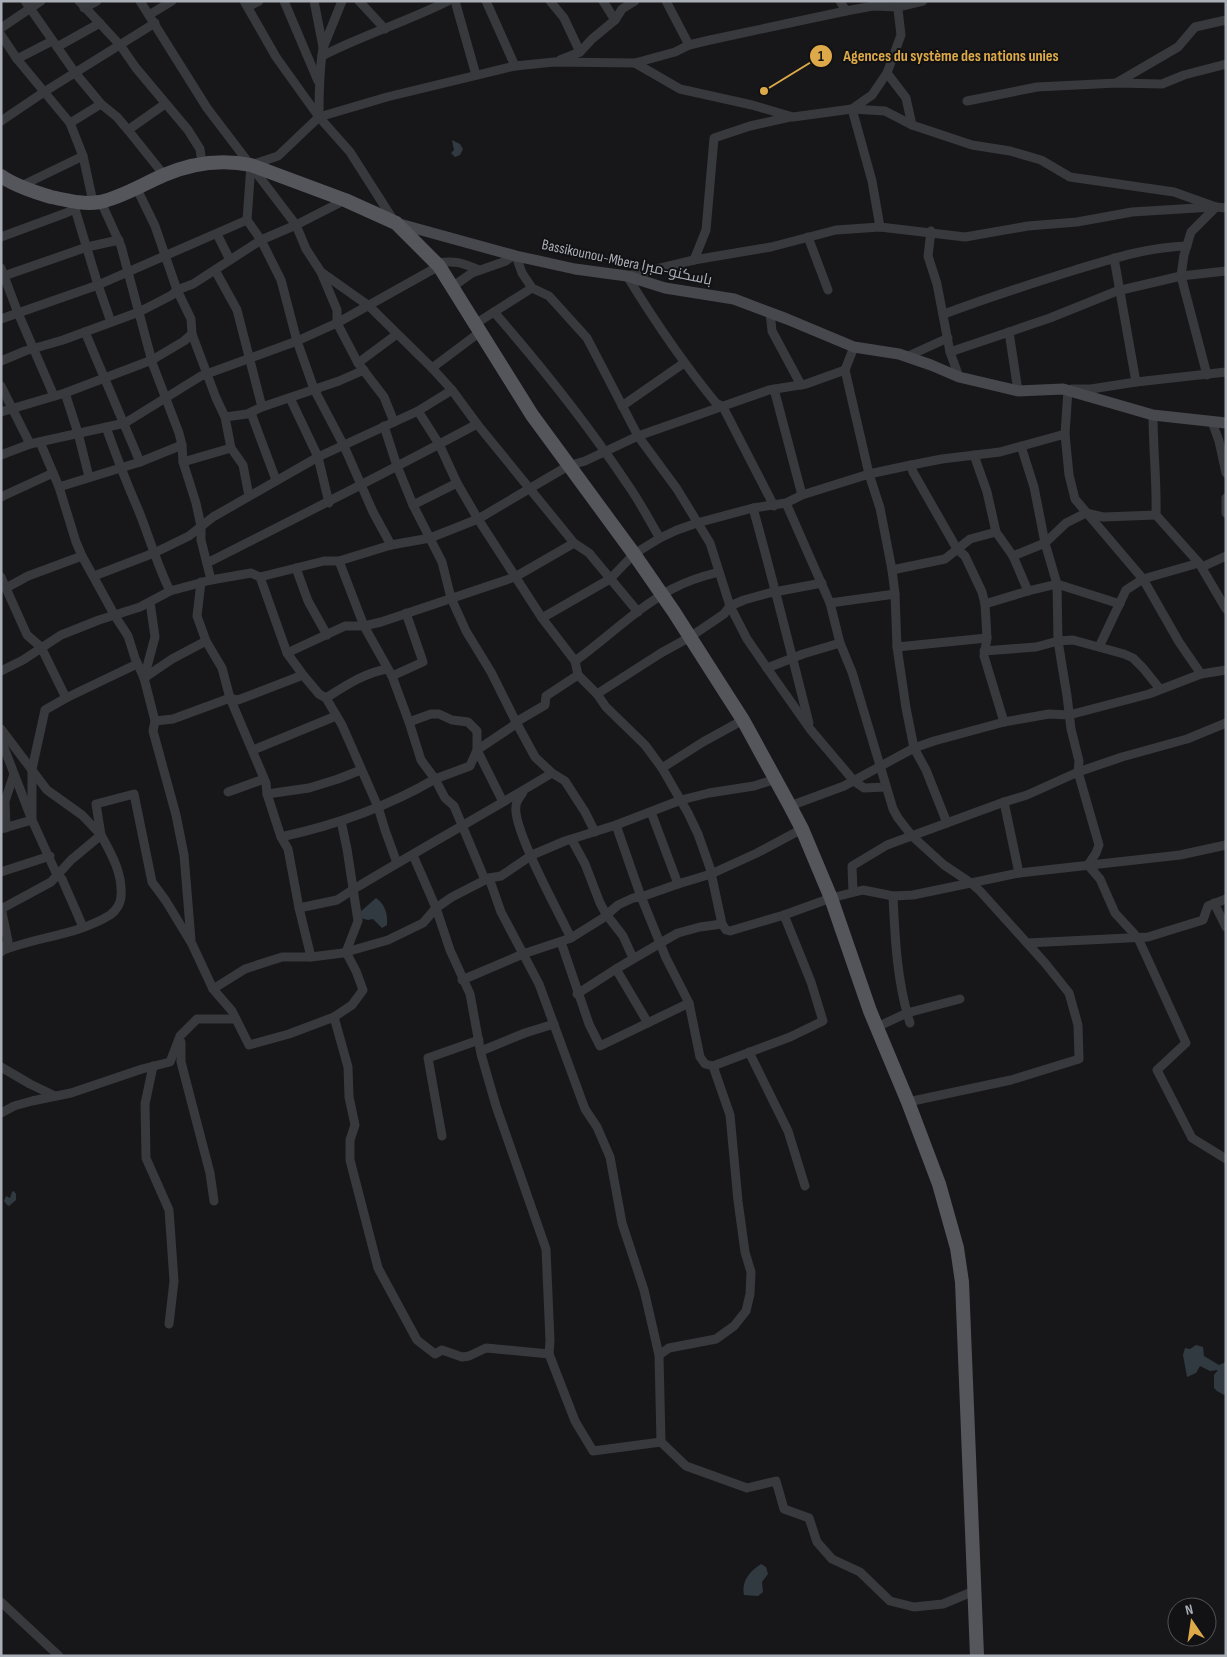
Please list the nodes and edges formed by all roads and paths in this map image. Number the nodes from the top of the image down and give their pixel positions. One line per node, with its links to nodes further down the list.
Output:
1 (41, 1): 21 (street)
2 (97, 1): 22 (street)
3 (140, 1): 24 (street)
4 (172, 1): 24 (street)
5 (259, 1): 19 (street)
6 (284, 1): 45 (street)
7 (314, 1): 35 (street)
8 (342, 1): 35 (street)
9 (359, 1): 30 (street)
10 (448, 1): 30 (street)
11 (455, 1): 44 (street)
12 (486, 1): 41 (street)
13 (550, 1): 36 (street)
14 (603, 1): 25 (street)
15 (635, 1): 25 (street)
16 (666, 1): 34 (street)
17 (840, 1): 23 (street)
18 (923, 1): 20 (street)
19 (246, 4): 52 (street)
20 (898, 4): 23 (street); 42 (street)
21 (28, 5): 29 (street); 32 (street)
22 (82, 5): 27 (street)
23 (846, 11): 34 (street)
24 (149, 15): 28 (street)
25 (616, 20): 36 (street)
26 (1226, 20): 46 (street)
27 (100, 23): 32 (street); 33 (street)
28 (155, 24): 33 (street); 60 (street)
29 (1, 28)
30 (385, 29): 35 (street)
31 (1, 35): 37 (street)
32 (55, 44): 37 (street); 43 (street)
33 (120, 45): 43 (street); 50 (street)
34 (689, 45): 39 (street)
35 (323, 52): 45 (street)
36 (580, 52): 38 (street)
37 (17, 59): 47 (street)
38 (554, 62): 39 (street); 41 (street)
39 (635, 62): 53 (street)
40 (1226, 64): 46 (street)
41 (516, 66): 44 (street)
42 (887, 73): 51 (street); 56 (street)
43 (76, 74): 47 (street); 49 (street)
44 (476, 75): 52 (street)
45 (319, 83): 52 (street)
46 (1117, 83): 48 (street)
47 (44, 92): 54 (street); 55 (street)
48 (967, 101)
49 (101, 104): 55 (street); 57 (street)
50 (165, 104): 57 (street); 59 (street)
51 (852, 109): 53 (street); 56 (street); 72 (street)
52 (319, 117): 60 (street); 70 (street)
53 (793, 117): 85 (street)
54 (1, 121)
55 (70, 123): 58 (street)
56 (912, 125): 68 (street)
57 (128, 130): 61 (street)
58 (83, 156): 63 (street); 66 (street)
59 (202, 163): 60 (main road, Bassikounou-Mbera باسكنو-مبرا); 61 (main road, Bassikounou-Mbera باسكنو-مبرا)
60 (250, 165): 65 (main road, Bassikounou-Mbera باسكنو-مبرا); 69 (street); 71 (street)
61 (164, 175): 64 (main road, Bassikounou-Mbera باسكنو-مبرا)
62 (3, 181): 63 (main road, Bassikounou-Mbera باسكنو-مبرا)
63 (21, 186): 67 (main road, Bassikounou-Mbera باسكنو-مبرا)
64 (137, 189): 66 (main road, Bassikounou-Mbera باسكنو-مبرا); 81 (street)
65 (345, 200): 70 (main road, Bassikounou-Mbera باسكنو-مبرا); 71 (street)
66 (97, 202): 67 (main road, Bassikounou-Mbera باسكنو-مبرا); 77 (street)
67 (76, 206): 75 (street); 80 (street)
68 (1221, 207): 73 (street); 79 (street)
69 (247, 220): 74 (street); 78 (street)
70 (396, 223): 82 (street, Bassikounou-Mbera باسكنو-مبرا); 86 (main road)
71 (296, 225): 78 (street); 91 (street)
72 (880, 227): 73 (street); 76 (street)
73 (931, 231): 106 (street)
74 (217, 234): 81 (street); 84 (street)
75 (1, 237)
76 (808, 237): 85 (street); 99 (street)
77 (118, 240): 80 (street); 90 (street)
78 (262, 240): 84 (street); 116 (street)
79 (1186, 246): 83 (street); 94 (street)
80 (87, 247): 92 (street); 95 (street)
81 (166, 255): 90 (street); 98 (street)
82 (515, 255): 88 (street); 93 (street, Bassikounou-Mbera باسكنو-مبرا); 97 (street)
83 (1114, 258): 100 (street); 106 (street)
84 (230, 260): 87 (street)
85 (694, 260): 93 (street)
86 (438, 265): 88 (street); 96 (main road); 101 (street)
87 (216, 270): 98 (street); 121 (street)
88 (479, 270): 96 (street)
89 (1226, 271): 94 (street)
90 (128, 272): 95 (street); 103 (street)
91 (321, 272): 101 (street); 109 (street)
92 (2, 273): 102 (street)
93 (627, 276): 105 (street, Bassikounou-Mbera باسكنو-مبرا); 124 (street)
94 (1181, 276): 100 (street); 130 (street)
95 (98, 285): 102 (street); 108 (street)
96 (452, 287): 110 (main road)
97 (532, 288): 104 (street); 145 (street)
98 (177, 290): 103 (street); 113 (street)
99 (828, 290)
100 (1121, 291): 112 (street); 133 (street)
101 (369, 306): 109 (street); 114 (street)
102 (18, 312): 107 (street); 118 (street)
103 (139, 312): 108 (street); 122 (street)
104 (494, 312): 110 (street); 171 (street)
105 (770, 312): 117 (street, Bassikounou-Mbera باسكنو-مبرا); 134 (street)
106 (944, 314): 115 (street)
107 (1, 319)
108 (111, 322): 111 (street)
109 (337, 323): 116 (street); 125 (street)
110 (477, 328): 126 (street); 178 (main road)
111 (85, 332): 118 (street); 132 (street)
112 (1009, 332): 119 (street); 140 (street)
113 (192, 334): 122 (street); 129 (street)
114 (397, 334): 125 (street); 126 (street)
115 (948, 338): 119 (street); 120 (street)
116 (297, 341): 121 (street); 136 (street)
117 (854, 347): 120 (street, Bassikounou-Mbera باسكنو-مبرا); 127 (street)
118 (35, 348): 123 (street); 142 (street)
119 (950, 352): 131 (street)
120 (906, 357): 131 (street, Bassikounou-Mbera باسكنو-مبرا)
121 (249, 358): 129 (street); 146 (street)
122 (152, 360): 132 (street); 143 (street)
123 (1, 362)
124 (684, 363): 145 (street); 147 (street)
125 (360, 367): 136 (street); 154 (street)
126 (432, 368): 138 (street)
127 (845, 370): 134 (street); 183 (street)
128 (1226, 372): 130 (street)
129 (207, 373): 143 (street); 153 (street)
130 (1207, 375): 133 (street)
131 (959, 377): 140 (street, Bassikounou-Mbera باسكنو-مبرا)
132 (105, 378): 141 (street); 156 (street)
133 (1136, 382): 139 (street)
134 (801, 384): 137 (street)
135 (1, 386): 148 (street)
136 (314, 389): 144 (street); 168 (street)
137 (774, 389): 147 (street); 190 (street)
138 (452, 390): 149 (street); 158 (street)
139 (1066, 390): 140 (street, Bassikounou-Mbera باسكنو-مبرا); 152 (street, Bassikounou-Mbera باسكنو-مبرا); 162 (street)
140 (1018, 391)
141 (65, 393): 142 (street); 161 (street)
142 (54, 396): 148 (street)
143 (165, 398): 156 (street); 167 (street)
144 (290, 398): 146 (street); 174 (street)
145 (622, 406): 163 (street)
146 (262, 407): 151 (street)
147 (723, 407): 163 (street); 197 (street)
148 (13, 408): 150 (street); 165 (street)
149 (418, 411): 154 (street); 166 (street)
150 (1, 412)
151 (251, 413): 153 (street); 185 (street)
152 (1154, 415): 155 (street, Bassikounou-Mbera باسكنو-مبرا); 201 (street)
153 (225, 417): 170 (street)
154 (394, 422): 159 (street)
155 (1212, 422): 157 (street, Bassikounou-Mbera باسكنو-مبرا); 164 (street)
156 (125, 423): 160 (street); 175 (street)
157 (1226, 423)
158 (477, 424): 166 (street); 189 (street)
159 (384, 426): 168 (street); 177 (street)
160 (106, 427): 161 (street); 180 (street)
161 (78, 433): 165 (street); 184 (street)
162 (1065, 434): 169 (street); 199 (street)
163 (638, 436): 171 (street); 203 (street)
164 (1222, 442): 182 (street)
165 (35, 443): 172 (street); 181 (street)
166 (439, 444): 177 (street); 186 (street)
167 (182, 445): 175 (street); 176 (street)
168 (344, 446): 174 (street); 187 (street)
169 (1021, 446): 173 (street); 209 (street)
170 (231, 448): 176 (street); 191 (street)
171 (604, 452): 178 (street); 207 (street)
172 (1, 454)
173 (974, 455): 179 (street); 205 (street)
174 (318, 457): 185 (street); 194 (street)
175 (140, 462): 180 (street)
176 (183, 462): 204 (street)
177 (397, 466): 187 (street); 196 (street)
178 (568, 466): 189 (street); 213 (main road)
179 (911, 466): 183 (street); 211 (street)
180 (120, 467): 184 (street); 212 (street)
181 (53, 473): 188 (street); 192 (street)
182 (1226, 473)
183 (869, 474): 190 (street); 221 (street)
184 (89, 477): 188 (street)
185 (276, 480): 191 (street)
186 (456, 483): 196 (street); 202 (street)
187 (360, 484): 194 (street); 210 (street)
188 (59, 487): 214 (street)
189 (530, 489): 202 (street); 208 (street)
190 (802, 495): 195 (street)
191 (249, 496): 204 (street)
192 (1, 497)
193 (1226, 498): 200 (street)
194 (328, 503): 218 (street)
195 (786, 503): 197 (street); 231 (street)
196 (413, 505): 206 (street)
197 (774, 506): 198 (street)
198 (753, 508): 203 (street); 236 (street)
199 (1086, 512): 201 (street); 209 (street); 228 (street)
200 (1226, 512)
201 (1156, 516): 219 (street)
202 (478, 519): 206 (street); 226 (street)
203 (697, 523): 207 (street); 222 (street)
204 (201, 526): 212 (street); 218 (street)
205 (996, 532): 211 (street); 215 (street)
206 (430, 538): 210 (street); 239 (street)
207 (660, 538): 213 (street)
208 (574, 543): 226 (street); 227 (street)
209 (1045, 543): 215 (street); 232 (street)
210 (391, 545): 217 (street)
211 (957, 549): 221 (street); 242 (street)
212 (154, 553): 223 (street); 234 (street)
213 (634, 554): 227 (street); 238 (main road)
214 (82, 556): 223 (street); 233 (street)
215 (1013, 556): 235 (street)
216 (1226, 556): 219 (street)
217 (339, 560): 220 (street); 250 (street)
218 (208, 562): 229 (street)
219 (1201, 565): 228 (street); 245 (street)
220 (296, 568): 225 (street); 251 (street)
221 (892, 570): 237 (street)
222 (719, 572): 238 (street); 244 (street)
223 (94, 576): 248 (street)
224 (1, 577): 233 (street)
225 (260, 577): 229 (street); 261 (street)
226 (515, 577): 239 (street); 249 (street)
227 (610, 579): 246 (street); 249 (street)
228 (1143, 579): 243 (street); 269 (street)
229 (211, 580): 230 (street)
230 (201, 582): 234 (street); 254 (street)
231 (822, 583): 236 (street); 241 (street)
232 (1057, 584): 235 (street); 243 (street); 255 (street)
233 (6, 588): 257 (street)
234 (170, 591): 240 (street)
235 (1028, 591): 242 (street)
236 (777, 592): 244 (street); 262 (street)
237 (895, 594): 241 (street); 258 (street)
238 (662, 596): 246 (street); 252 (main road)
239 (451, 598): 247 (street); 283 (street)
240 (150, 602): 248 (street); 272 (street)
241 (830, 603): 256 (street)
242 (985, 604): 253 (street)
243 (1120, 604): 259 (street)
244 (730, 606): 252 (street); 265 (street)
245 (1226, 609)
246 (638, 612): 263 (street)
247 (406, 613): 250 (street); 268 (street)
248 (115, 616): 257 (street); 264 (street)
249 (542, 618): 263 (street)
250 (364, 626): 251 (street); 268 (street)
251 (327, 635): 261 (street)
252 (690, 637): 274 (street); 280 (main road)
253 (987, 638): 258 (street); 260 (street)
254 (206, 641): 272 (street); 276 (street)
255 (1058, 641): 259 (street); 260 (street); 278 (street)
256 (840, 643): 262 (street); 292 (street)
257 (41, 647): 267 (street); 275 (street)
258 (897, 647): 289 (street)
259 (1099, 647): 273 (street)
260 (984, 651): 284 (street)
261 (287, 653): 270 (street)
262 (792, 658): 265 (street); 287 (street)
263 (575, 662): 271 (street)
264 (137, 664): 272 (street); 275 (street)
265 (768, 668): 287 (street)
266 (1226, 670): 269 (street)
267 (1, 671)
268 (389, 672): 277 (street); 282 (street)
269 (1201, 674): 273 (street)
270 (303, 675): 276 (street); 277 (street)
271 (578, 675): 274 (street); 283 (street)
272 (144, 678): 281 (street)
273 (1160, 689): 278 (street)
274 (597, 694): 293 (street)
275 (66, 698): 294 (street)
276 (230, 698): 281 (street); 290 (street)
277 (326, 698): 279 (street)
278 (1069, 715): 284 (street); 296 (street)
279 (336, 716): 290 (street); 295 (street)
280 (743, 720): 293 (street); 301 (main road)
281 (155, 721): 357 (street)
282 (409, 722): 291 (street); 300 (street)
283 (516, 722): 291 (street); 297 (street)
284 (1004, 722): 289 (street)
285 (1226, 723): 296 (street)
286 (1, 729): 294 (street)
287 (810, 729): 302 (street)
288 (1, 740): 298 (street)
289 (914, 748): 292 (street); 315 (street)
290 (253, 750): 299 (street)
291 (477, 750): 300 (street); 308 (street)
292 (880, 766): 302 (street); 303 (street)
293 (662, 768): 307 (street)
294 (32, 769): 313 (street); 321 (street)
295 (361, 770): 306 (street); 311 (street)
296 (1078, 772): 309 (street); 330 (street)
297 (552, 773): 304 (street); 320 (street)
298 (14, 774): 313 (street); 318 (street)
299 (264, 778): 305 (street); 306 (street)
300 (435, 779): 311 (street); 317 (street)
301 (776, 779): 307 (street); 310 (main road)
302 (854, 782): 303 (street); 310 (street)
303 (886, 787): 322 (street)
304 (525, 789): 308 (street); 327 (street)
305 (228, 792)
306 (267, 794): 323 (street)
307 (681, 800): 312 (street); 333 (street)
308 (503, 802): 317 (street)
309 (1004, 802): 315 (street); 332 (street)
310 (790, 806): 319 (main road)
311 (378, 807): 314 (street); 329 (street)
312 (651, 812): 316 (street); 337 (street)
313 (32, 820): 318 (street); 328 (street)
314 (341, 821): 323 (street); 338 (street)
315 (947, 822): 322 (street)
316 (616, 825): 320 (street); 341 (street)
317 (463, 826): 326 (street); 335 (street)
318 (3, 828)
319 (802, 829): 333 (street); 342 (main road)
320 (594, 832): 324 (street)
321 (101, 835): 334 (street); 351 (street); 357 (street)
322 (912, 836): 336 (street); 339 (street)
323 (281, 837): 346 (street)
324 (572, 840): 327 (street); 348 (street)
325 (1226, 845): 330 (street)
326 (413, 855): 329 (street); 347 (street)
327 (532, 855): 335 (street); 353 (street)
328 (50, 856): 331 (street); 334 (street)
329 (397, 863): 338 (street)
330 (1088, 865): 332 (street); 354 (street)
331 (1, 872)
332 (1019, 873): 336 (street)
333 (711, 874): 337 (street); 350 (street)
334 (57, 875): 345 (street); 351 (street)
335 (487, 879): 347 (street); 361 (street)
336 (971, 883): 340 (street); 356 (street)
337 (678, 884): 341 (street)
338 (354, 888): 346 (street); 360 (street)
339 (853, 892): 340 (street); 342 (street)
340 (893, 896): 370 (street)
341 (641, 897): 348 (street); 358 (street)
342 (831, 898): 349 (street); 376 (main road)
343 (1226, 899): 344 (street)
344 (1214, 903): 352 (street); 354 (street)
345 (1, 908): 359 (street)
346 (298, 908): 362 (street)
347 (436, 908): 360 (street); 365 (street)
348 (606, 914): 353 (street); 363 (street)
349 (784, 915): 350 (street); 380 (street)
350 (722, 924): 358 (street)
351 (83, 927): 359 (street)
352 (1226, 927)
353 (571, 938): 355 (street)
354 (1138, 938): 356 (street); 388 (street)
355 (560, 942): 361 (street); 367 (street)
356 (1028, 943): 385 (street)
357 (192, 944): 366 (street)
358 (661, 944): 363 (street); 369 (street)
359 (1, 951)
360 (346, 952): 362 (street); 371 (street)
361 (523, 954): 365 (street); 375 (street)
362 (311, 957): 366 (street)
363 (633, 958): 364 (street)
364 (616, 969): 367 (street); 373 (street)
365 (462, 980): 378 (street)
366 (213, 989): 372 (street)
367 (578, 994): 373 (street)
368 (960, 999): 370 (street)
369 (689, 1003): 373 (street); 382 (street)
370 (907, 1013): 374 (street); 376 (street)
371 (334, 1017): 372 (street); 392 (street)
372 (236, 1019): 377 (street)
373 (648, 1023)
374 (910, 1023)
375 (554, 1024): 379 (street); 393 (street)
376 (877, 1026): 385 (main road)
377 (180, 1036): 381 (street); 390 (street)
378 (479, 1040): 379 (street); 387 (street)
379 (481, 1051): 392 (street)
380 (749, 1052): 382 (street); 389 (street)
381 (154, 1066): 384 (street); 391 (street)
382 (713, 1066): 393 (street)
383 (1, 1067): 384 (street)
384 (55, 1096): 386 (street)
385 (908, 1102): 395 (main road)
386 (1, 1113)
387 (442, 1136)
388 (1226, 1159)
389 (805, 1186)
390 (214, 1200)
391 (169, 1324)
392 (549, 1354): 394 (street)
393 (659, 1355): 394 (street)
394 (661, 1442): 395 (street)
395 (974, 1591): 398 (main road)
396 (1, 1602): 397 (street)
397 (59, 1656)
398 (977, 1656)

